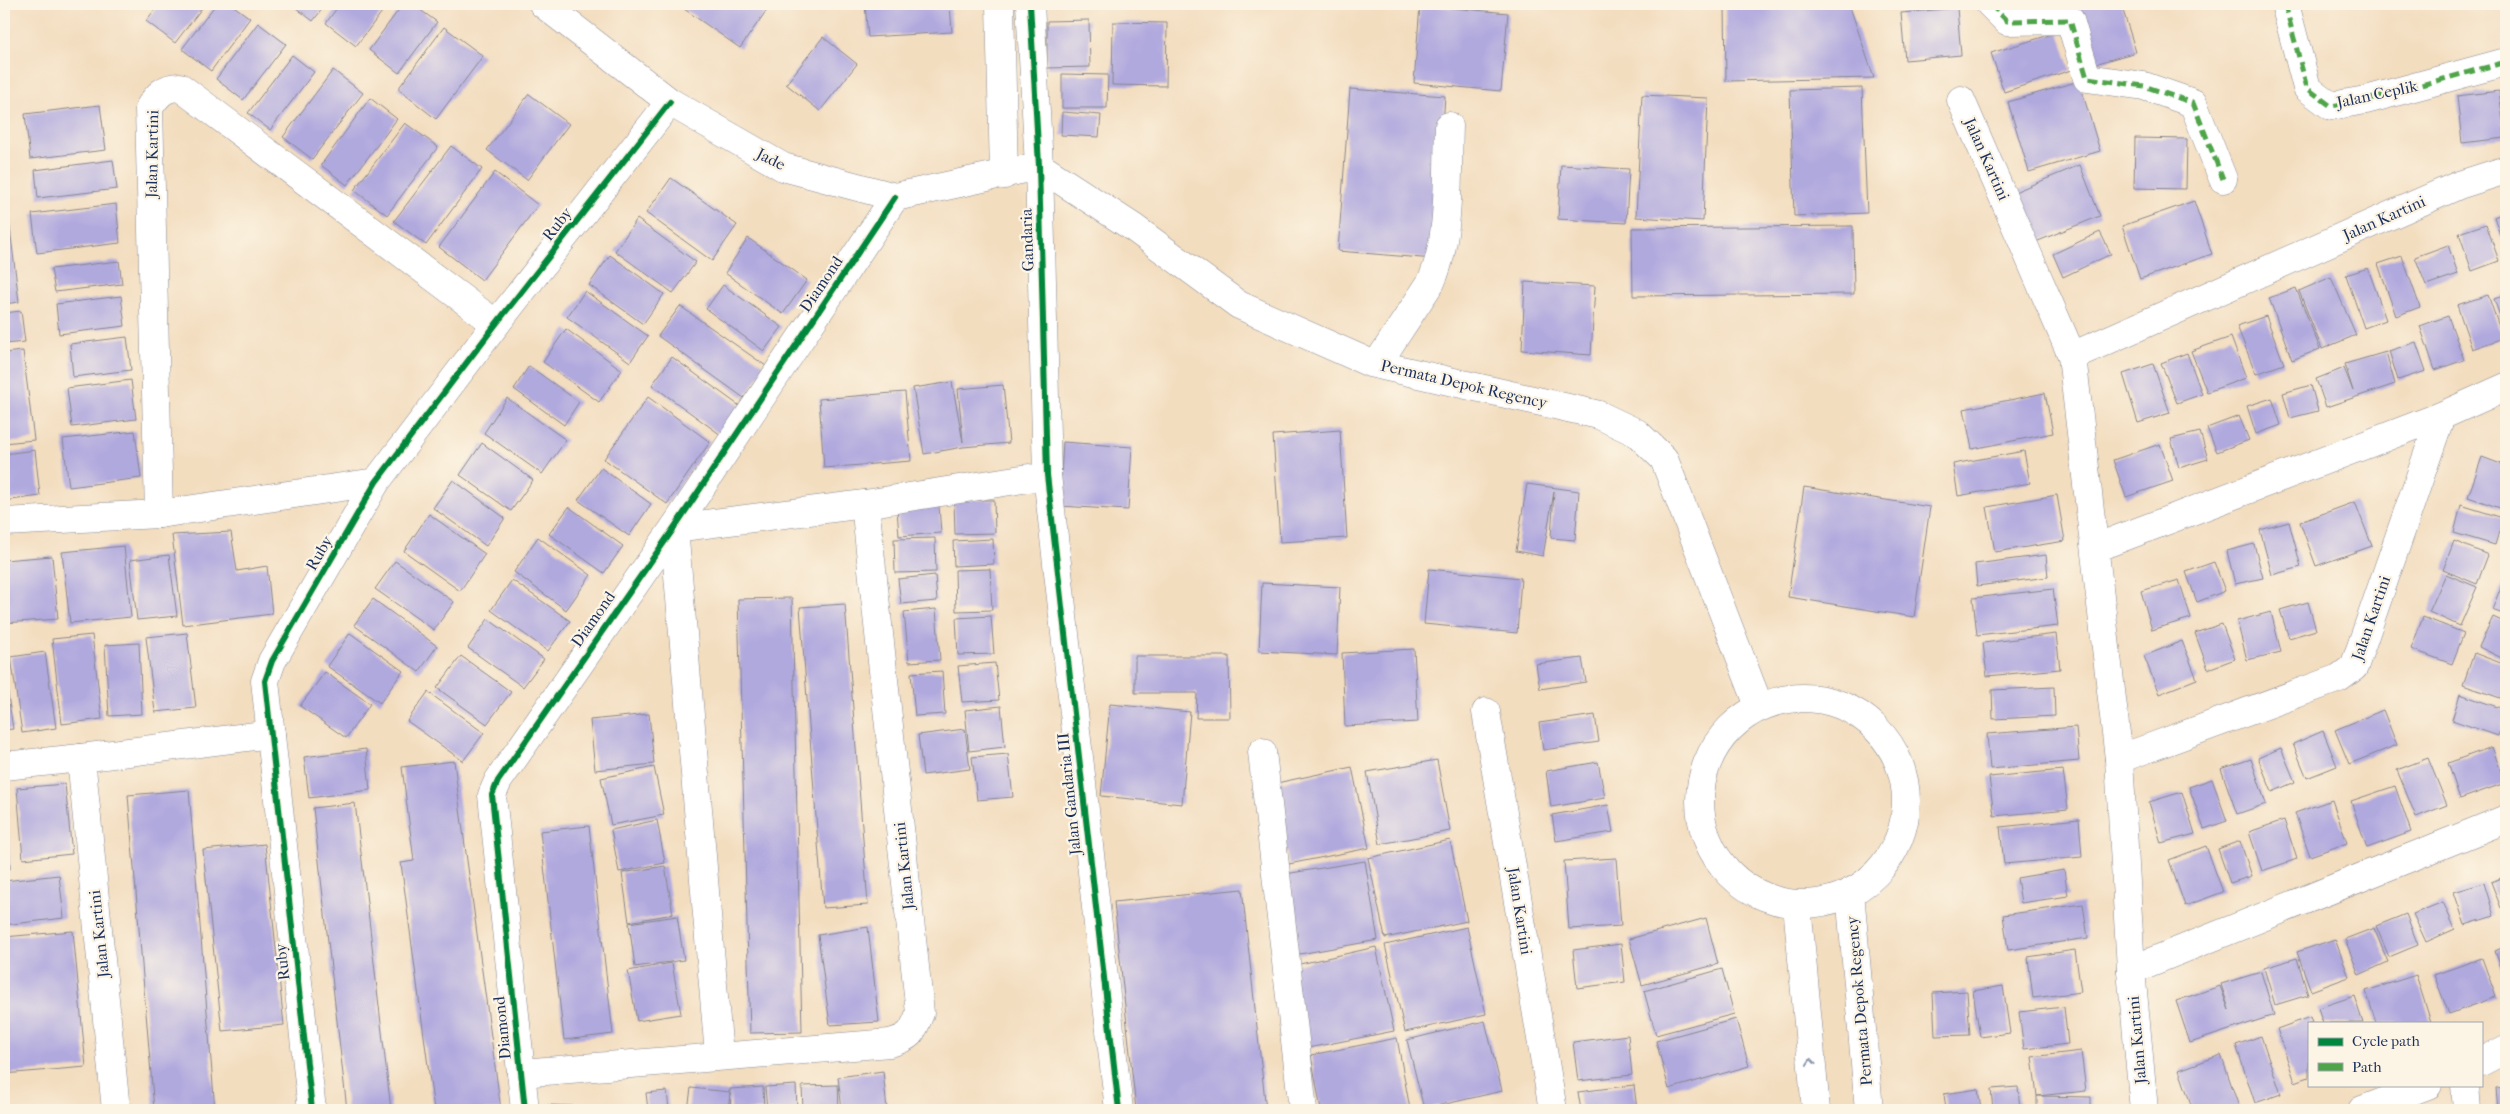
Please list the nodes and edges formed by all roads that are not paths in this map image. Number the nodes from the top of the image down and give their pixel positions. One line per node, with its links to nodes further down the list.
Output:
1 (543, 4): 8 (street, Jade)
2 (1000, 4): 12 (street)
3 (1030, 4): 10 (street, Gandaria)
4 (1990, 4): 13 (street)
5 (2285, 4): 6 (street, Jalan Ceplik)
6 (2506, 62)
7 (1961, 100): 16 (street, Jalan Kartini)
8 (670, 102): 14 (street, Jade); 15 (street, Ruby)
9 (1449, 126): 17 (street)
10 (1039, 166): 12 (street, Jade); 17 (street, Permata Depok Regency); 20 (street, Gandaria)
11 (2506, 170): 16 (street, Jalan Kartini)
12 (1004, 174): 14 (street, Jade)
13 (2223, 179)
14 (896, 197): 25 (street, Diamond)
15 (496, 324): 21 (street, Ruby); 23 (street, Jalan Kartini)
16 (2072, 356): 26 (street, Jalan Kartini)
17 (1377, 364): 27 (street, Permata Depok Regency)
18 (2506, 387): 19 (street)
19 (2441, 416): 26 (street); 32 (street, Jalan Kartini)
20 (1038, 476): 22 (street); 47 (street, Jalan Gandaria III)
21 (376, 482): 23 (street); 29 (street, Ruby)
22 (865, 504): 25 (street); 39 (street, Jalan Kartini)
23 (158, 514): 24 (street)
24 (4, 522)
25 (674, 528): 39 (street); 41 (street, Diamond)
26 (2094, 548): 32 (street, Jalan Kartini)
27 (1759, 706): 35 (street, Permata Depok Regency); 36 (street, Permata Depok Regency)
28 (1486, 712): 49 (street, Jalan Kartini)
29 (271, 734): 31 (street); 45 (street, Ruby)
30 (1262, 752): 48 (street)
31 (81, 758): 33 (street); 44 (street, Jalan Kartini)
32 (2119, 758): 37 (street, Jalan Kartini)
33 (4, 766)
34 (2506, 819): 37 (street)
35 (1850, 892): 36 (street, Permata Depok Regency); 51 (street, Permata Depok Regency)
36 (1797, 905): 50 (street, one-way to 36)
37 (2131, 970): 52 (street, Jalan Kartini)
38 (2506, 1049): 40 (street)
39 (720, 1055): 41 (street, Jalan Kartini)
40 (2482, 1061)
41 (521, 1073): 46 (street, Diamond)
42 (2425, 1086): 53 (street)
43 (2466, 1086): 54 (street)
44 (116, 1110)
45 (312, 1110)
46 (525, 1110)
47 (1119, 1110)
48 (1303, 1110)
49 (1553, 1110)
50 (1816, 1110)
51 (1869, 1110)
52 (2144, 1110)
53 (2362, 1110)
54 (2468, 1110)

